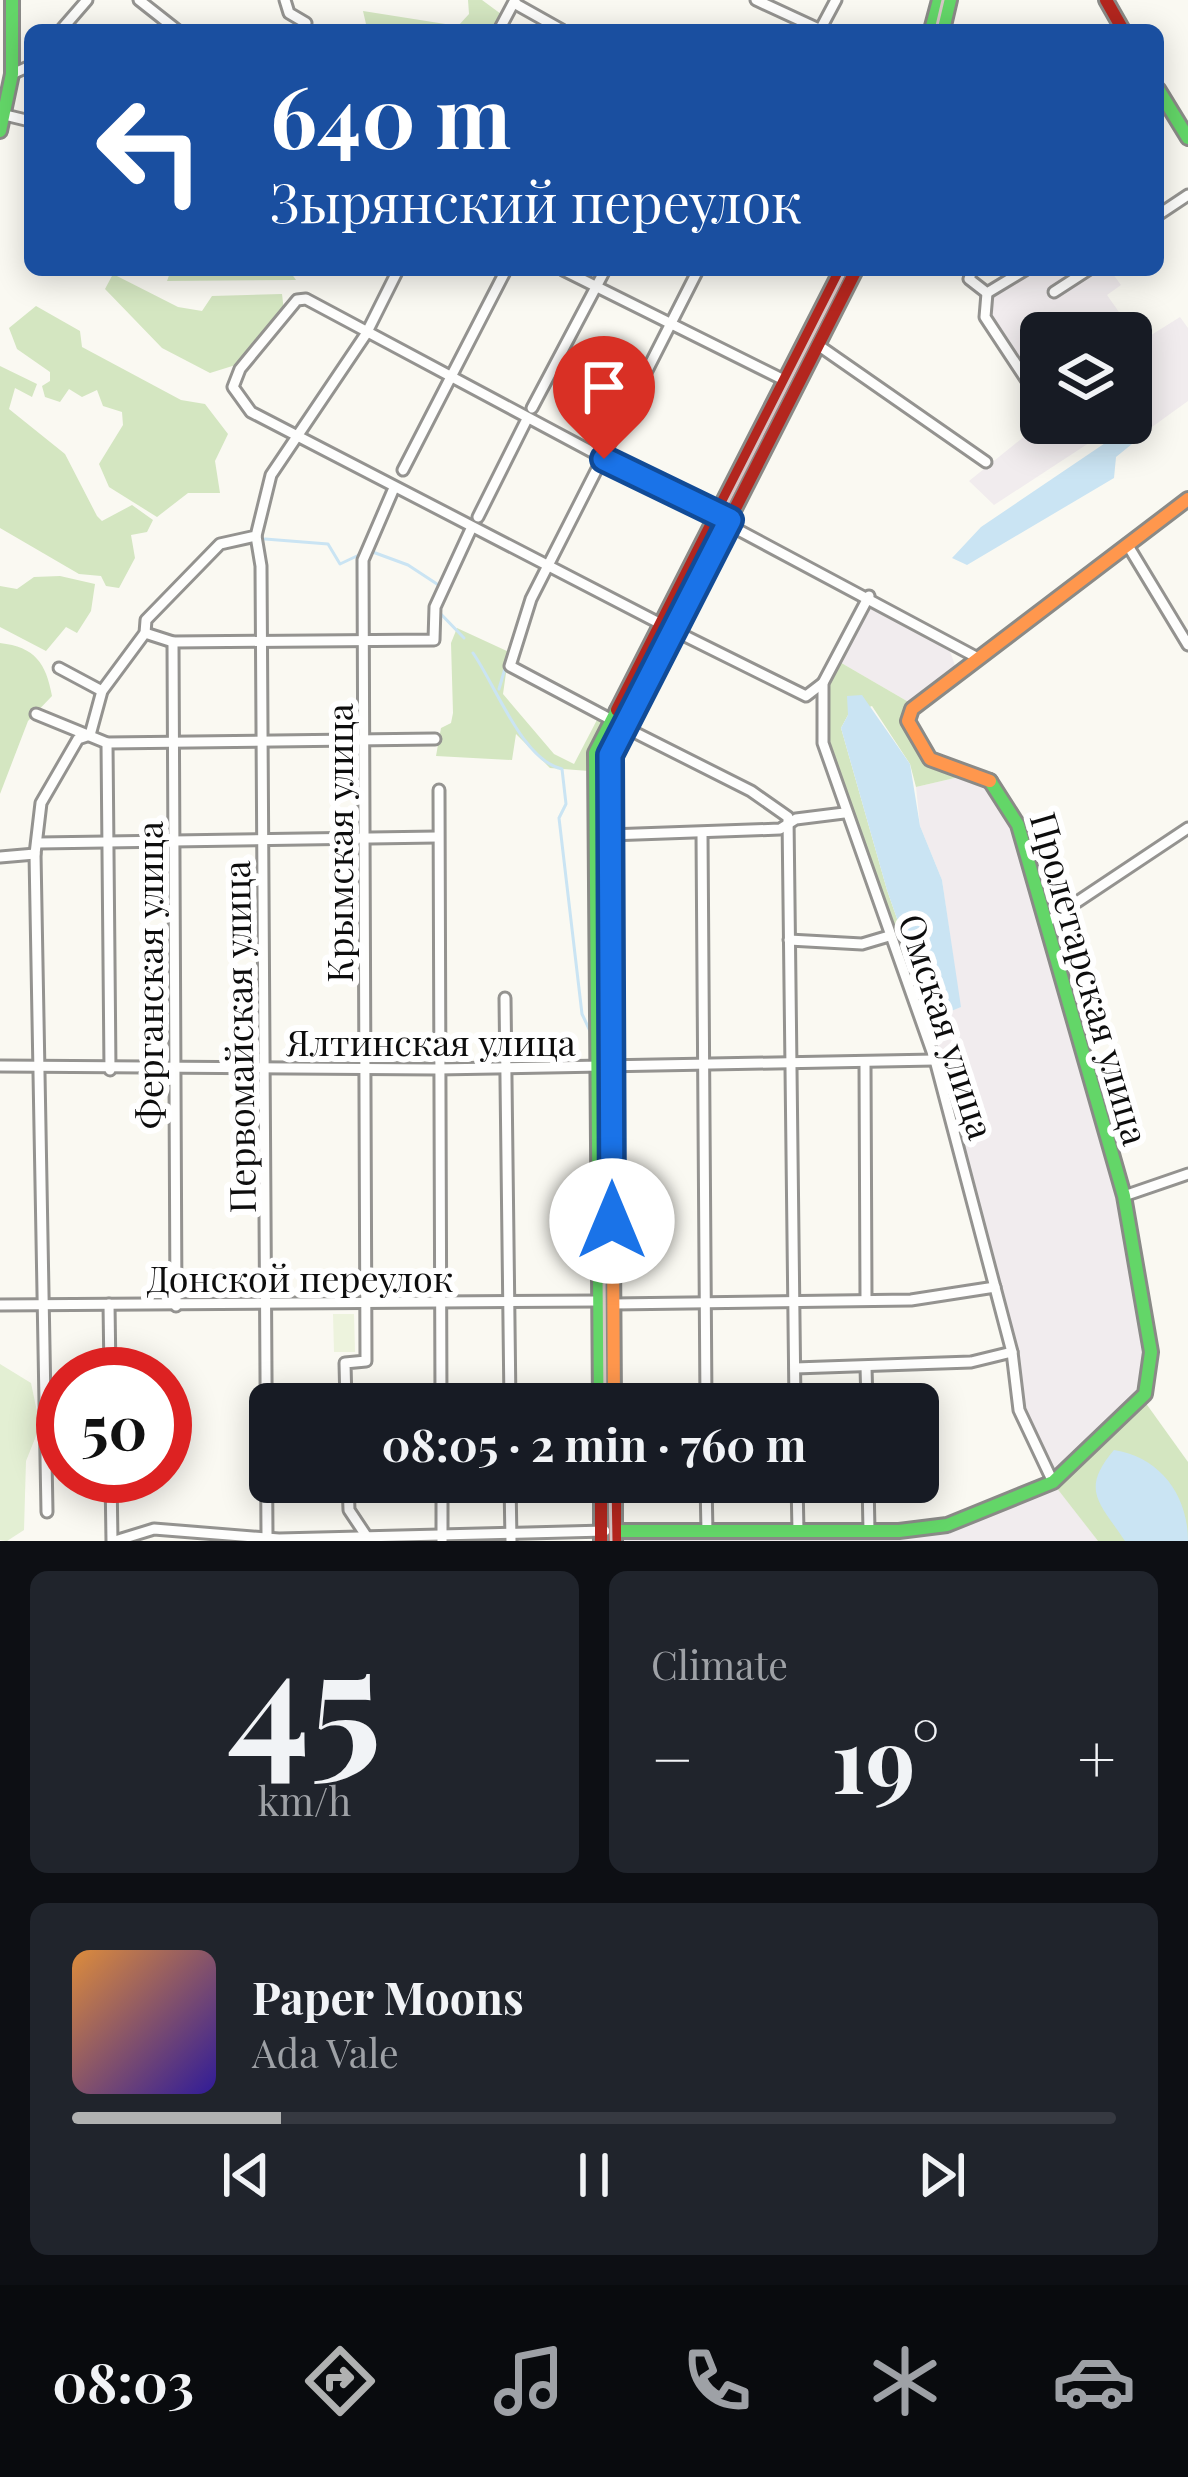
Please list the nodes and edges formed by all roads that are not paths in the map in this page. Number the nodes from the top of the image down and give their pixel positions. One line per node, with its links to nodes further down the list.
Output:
1 (12, 0): 13 (main road)
2 (87, 0): 8 (street)
3 (139, 0): 9 (street)
4 (285, 0): 7 (street)
5 (756, 0): 11 (street)
6 (514, 1): 10 (street)
7 (306, 23)
8 (66, 24)
9 (169, 24)
10 (540, 24)
11 (807, 24)
12 (24, 69): 13 (street)
13 (12, 74): 15 (main road)
14 (1164, 99): 17 (main road)
15 (4, 111): 16 (main road)
16 (0, 131)
17 (1188, 138)
18 (395, 276): 32 (street, Первомайская улица)
19 (503, 276): 35 (street)
20 (575, 276): 28 (street)
21 (602, 276): 28 (street)
22 (695, 276): 31 (street)
23 (839, 276): 36 (main road)
24 (853, 276): 33 (main road)
25 (970, 276): 30 (street)
26 (1015, 276): 30 (street)
27 (1079, 276): 29 (street)
28 (596, 287): 31 (street); 37 (street)
29 (1054, 292)
30 (987, 293): 34 (street)
31 (669, 327): 36 (street); 39 (street)
32 (366, 334): 35 (street); 38 (street, Первомайская улица); 38 (street)
33 (818, 345): 40 (street); 46 (main road)
34 (1020, 370)
35 (450, 379): 37 (street); 41 (street)
36 (784, 380): 44 (main road)
37 (530, 414): 39 (street); 45 (street)
38 (296, 439): 42 (street); 48 (street, Первомайская улица)
39 (604, 459): 44 (street); 50 (street)
40 (986, 462)
41 (404, 470)
42 (394, 488): 47 (street); 55 (street, Крымская улица)
43 (1188, 499): 49 (main road, Пролетарская улица)
44 (715, 513): 46 (street); 52 (main road)
45 (478, 517)
46 (730, 520): 51 (street); 53 (main road)
47 (471, 529): 50 (street); 55 (street)
48 (256, 536): 54 (street); 56 (street, Первомайская улица)
49 (1127, 544): 58 (street); 59 (main road, Пролетарская улица)
50 (548, 569): 52 (street); 65 (street)
51 (869, 596): 59 (street); 61 (street, Омская улица)
52 (658, 622): 65 (main road)
53 (673, 630): 63 (street); 65 (main road)
54 (145, 633): 57 (street); 62 (street)
55 (364, 641): 56 (street); 69 (street, Крымская улица)
56 (260, 642): 57 (street); 70 (street, Первомайская улица)
57 (173, 643): 72 (street, Ферганская улица)
58 (1188, 645)
59 (976, 657): 86 (main road, Пролетарская улица)
60 (59, 668): 62 (street)
61 (823, 683): 63 (street); 66 (street, Омская улица)
62 (101, 691): 67 (street)
63 (806, 696): 66 (street)
64 (36, 714): 67 (street)
65 (616, 723): 75 (street); 78 (main road); 97 (main road)
66 (820, 723): 74 (street, Омская улица)
67 (90, 735): 71 (street); 84 (street)
68 (435, 739): 69 (street)
69 (364, 740): 70 (street); 82 (street, Крымская улица)
70 (262, 742): 72 (street); 79 (street, Первомайская улица)
71 (107, 743): 72 (street); 83 (street)
72 (174, 743): 81 (street, Ферганская улица)
73 (439, 790): 80 (street)
74 (844, 813): 75 (street); 87 (street, Омская улица)
75 (788, 824): 77 (street); 88 (street)
76 (1188, 828): 86 (street)
77 (702, 833): 78 (street); 91 (street)
78 (609, 835): 98 (main road)
79 (262, 838): 81 (street); 82 (street); 101 (street, Первомайская улица)
80 (437, 838): 82 (street); 102 (street)
81 (175, 839): 83 (street); 100 (street, Ферганская улица)
82 (365, 839): 96 (street, Крымская улица)
83 (106, 841): 84 (street); 103 (street)
84 (37, 848): 85 (street); 95 (street)
85 (0, 857)
86 (1046, 922): 105 (main road, Пролетарская улица)
87 (889, 936): 88 (street); 90 (street, Омская улица)
88 (790, 940): 92 (street)
89 (506, 998): 99 (street)
90 (934, 1060): 93 (street, Ялтинская улица); 106 (street, Омская улица)
91 (704, 1064): 92 (street, Ялтинская улица); 98 (street, Ялтинская улица); 111 (street)
92 (789, 1064): 93 (street, Ялтинская улица); 108 (street)
93 (865, 1064): 107 (street)
94 (0, 1066): 95 (street, Ялтинская улица)
95 (42, 1067): 103 (street, Ялтинская улица); 112 (street)
96 (367, 1067): 101 (street, Ялтинская улица); 102 (street, Ялтинская улица); 117 (street, Крымская улица)
97 (595, 1067): 98 (street, Ялтинская улица); 99 (street, Ялтинская улица); 110 (main road)
98 (611, 1067): 110 (main road)
99 (505, 1068): 102 (street, Ялтинская улица); 109 (street)
100 (176, 1069): 101 (street, Ялтинская улица); 103 (street, Ялтинская улица); 116 (street, Ферганская улица)
101 (264, 1069): 118 (street, Первомайская улица)
102 (437, 1069): 114 (street)
103 (110, 1070)
104 (1188, 1174): 105 (street)
105 (1124, 1196): 131 (main road, Пролетарская улица)
106 (995, 1287): 107 (street, Донской переулок); 120 (street, Омская улица)
107 (866, 1298): 108 (street, Донской переулок)
108 (791, 1299): 111 (street, Донской переулок); 122 (street)
109 (508, 1303): 110 (street, Донской переулок); 114 (street, Донской переулок); 125 (street)
110 (606, 1303): 111 (street, Донской переулок); 126 (main road); 127 (main road)
111 (705, 1303): 128 (street)
112 (46, 1304): 113 (street, Донской переулок); 115 (street, Донской переулок); 141 (street)
113 (109, 1304): 116 (street, Донской переулок); 119 (street)
114 (443, 1304): 117 (street, Донской переулок); 124 (street)
115 (0, 1306)
116 (176, 1306): 118 (street, Донской переулок)
117 (365, 1306): 118 (street, Донской переулок); 123 (street, Крымская улица)
118 (268, 1307): 149 (street, Первомайская улица)
119 (110, 1347)
120 (1012, 1352): 121 (street); 131 (street, Омская улица)
121 (866, 1366): 122 (street); 130 (street)
122 (795, 1368): 129 (street)
123 (345, 1383)
124 (442, 1383)
125 (509, 1383)
126 (601, 1383)
127 (612, 1383)
128 (706, 1383)
129 (795, 1383)
130 (866, 1383)
131 (1053, 1481): 146 (main road)
132 (112, 1503): 151 (street)
133 (349, 1503): 150 (street)
134 (442, 1503): 147 (street)
135 (510, 1503): 148 (street)
136 (604, 1503): 145 (main road)
137 (612, 1503): 145 (main road)
138 (706, 1503): 144 (street)
139 (797, 1503): 143 (street)
140 (868, 1503): 142 (street)
141 (47, 1512)
142 (869, 1530): 143 (main road); 146 (main road)
143 (798, 1531): 144 (main road)
144 (707, 1532): 145 (main road)
145 (608, 1536): 148 (street)
146 (899, 1536)
147 (442, 1537): 148 (street); 150 (street)
148 (511, 1537)
149 (267, 1538): 150 (street); 151 (street)
150 (367, 1539)
151 (114, 1541)

